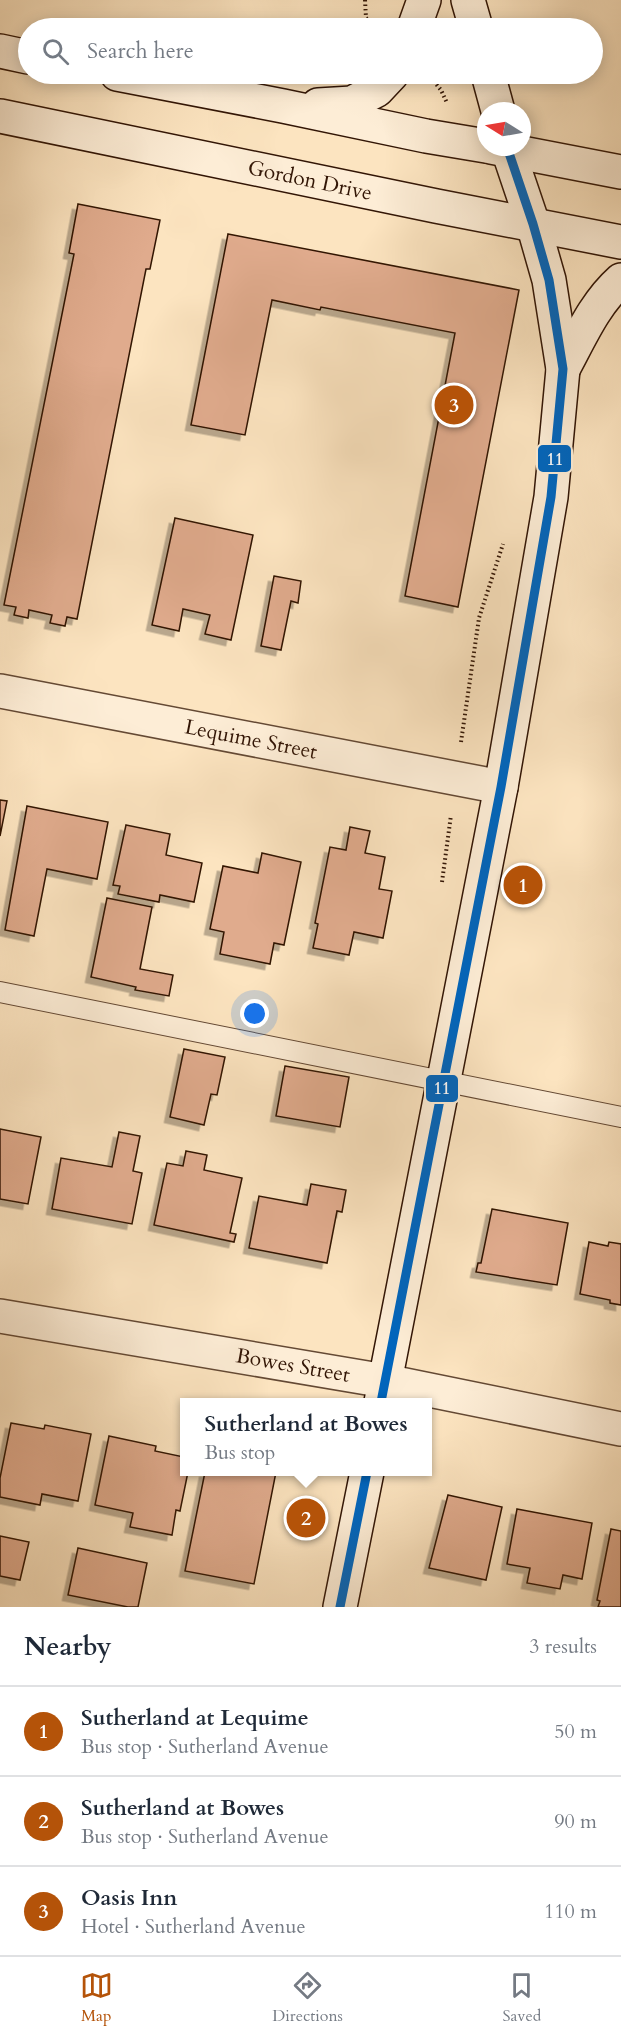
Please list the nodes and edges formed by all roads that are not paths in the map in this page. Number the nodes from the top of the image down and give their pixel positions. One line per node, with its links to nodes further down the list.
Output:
1 (424, 0): 3 (street)
2 (468, 0): 4 (street)
3 (418, 18)
4 (473, 18)
5 (0, 51): 6 (street)
6 (18, 55)
7 (169, 84): 11 (street)
8 (383, 84): 11 (street)
9 (491, 84): 10 (street)
10 (496, 102)
11 (284, 106): 13 (street)
12 (0, 116): 17 (street, Gordon Drive)
13 (477, 144)
14 (531, 154): 16 (street)
15 (497, 156): 17 (street)
16 (621, 172)
17 (533, 224): 18 (street, Gordon Drive); 20 (street)
18 (621, 242)
19 (621, 280): 20 (street)
20 (564, 369): 22 (street)
21 (0, 691): 22 (street, Lequime Street)
22 (501, 787): 24 (street)
23 (0, 992): 24 (lane)
24 (443, 1080): 25 (lane); 27 (street)
25 (621, 1117)
26 (0, 1316): 27 (street, Bowes Street)
27 (383, 1392): 28 (street, Bowes Street)
28 (422, 1398)
29 (432, 1400): 30 (street, Bowes Street)
30 (621, 1429)
31 (366, 1476): 32 (street)
32 (340, 1607)

